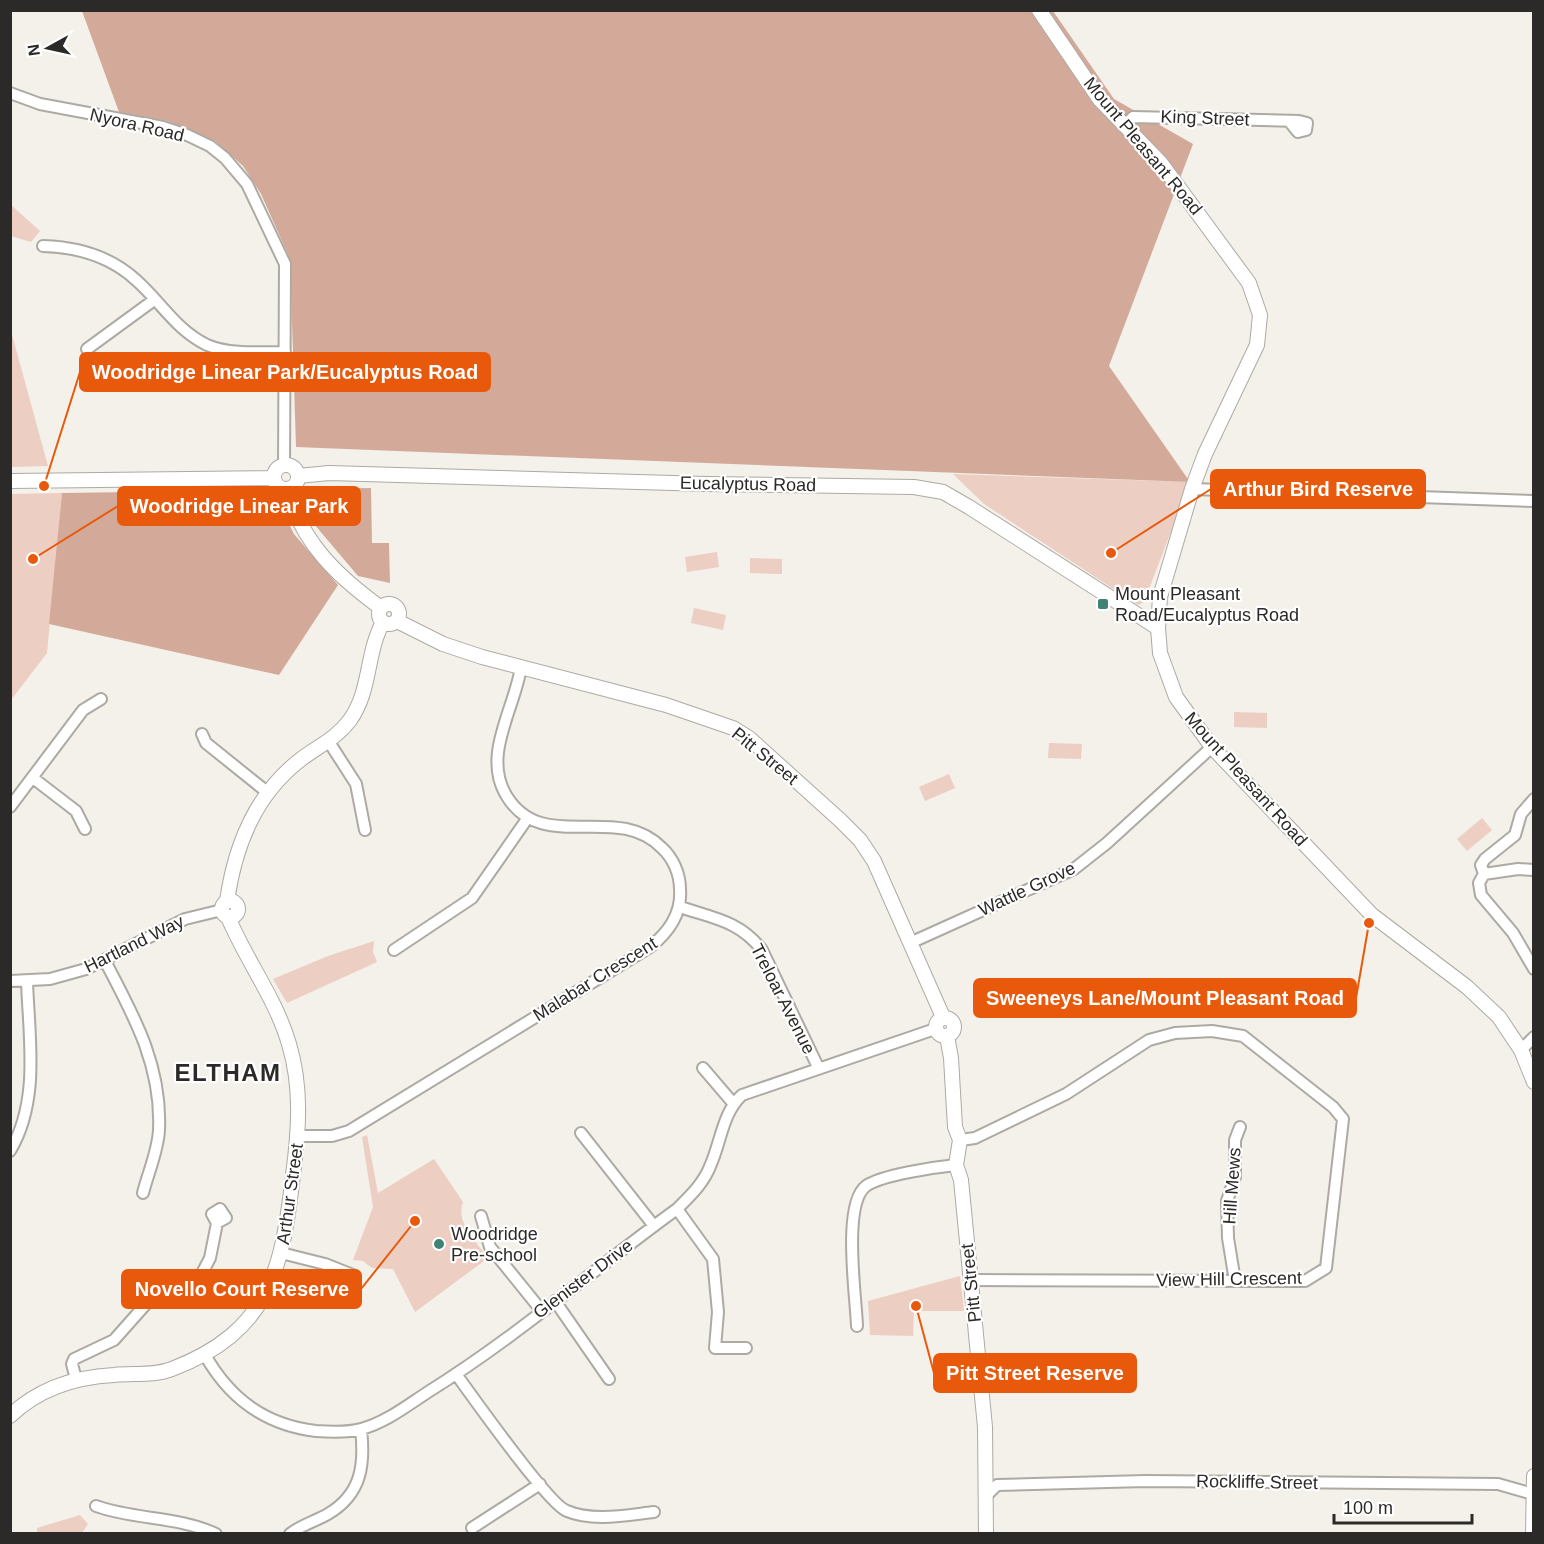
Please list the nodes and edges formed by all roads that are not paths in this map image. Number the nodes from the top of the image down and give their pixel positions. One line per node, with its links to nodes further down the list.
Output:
1 (1039, 10): 4 (street, Mount Pleasant Road)
2 (10, 93): 8 (street, Nyora Road)
3 (1289, 121): 4 (street, King Street)
4 (1124, 126): 14 (street, Mount Pleasant Road)
5 (43, 246): 6 (street)
6 (154, 300): 7 (street); 8 (street)
7 (87, 349)
8 (285, 352): 9 (street, Nyora Road)
9 (284, 465): 10 (street); 11 (street)
10 (298, 476): 13 (street); 17 (street, Eucalyptus Road)
11 (273, 478): 12 (street); 13 (street)
12 (10, 481)
13 (287, 489): 16 (street)
14 (1192, 489): 15 (street); 17 (street, Mount Pleasant Road)
15 (1533, 501)
16 (382, 615): 18 (street, Pitt Street); 21 (street, Arthur Street)
17 (1158, 627): 22 (street, Mount Pleasant Road)
18 (521, 667): 27 (street); 34 (street, Pitt Street)
19 (101, 699): 23 (street)
20 (202, 734): 24 (street)
21 (329, 742): 24 (street, Arthur Street); 29 (street)
22 (1212, 747): 34 (street, Wattle Grove); 42 (street, Mount Pleasant Road)
23 (33, 777): 26 (street); 28 (street)
24 (267, 792): 33 (street, Arthur Street)
25 (1533, 799): 31 (street)
26 (10, 807)
27 (527, 819): 32 (street); 35 (street)
28 (85, 829)
29 (365, 830)
30 (1533, 870): 31 (street)
31 (1484, 874): 37 (street)
32 (680, 907): 43 (street, Treloar Avenue); 49 (street, Malabar Crescent)
33 (229, 909): 36 (street, Hartland Way); 49 (street, Arthur Street)
34 (910, 943): 40 (street, Pitt Street)
35 (394, 950)
36 (105, 962): 39 (street, Hartland Way); 53 (street)
37 (1533, 969)
38 (10, 981): 39 (street, Hartland Way)
39 (27, 982): 51 (street)
40 (942, 1027): 43 (street); 50 (street, Pitt Street)
41 (1533, 1037): 42 (street)
42 (1521, 1050): 45 (street, Mount Pleasant Road)
43 (818, 1067): 46 (street)
44 (703, 1068): 46 (street)
45 (1533, 1082)
46 (733, 1103): 54 (street, Glenister Drive)
47 (1240, 1127): 61 (street, Hill Mews)
48 (581, 1133): 57 (street)
49 (298, 1136): 58 (street, Arthur Street)
50 (960, 1140): 52 (street, Pitt Street); 61 (street, View Hill Crescent)
51 (10, 1151)
52 (956, 1165): 60 (street, Pitt Street); 64 (street)
53 (143, 1193)
54 (677, 1209): 57 (street, Glenister Drive); 65 (street)
55 (481, 1216): 63 (street)
56 (217, 1223): 68 (street)
57 (654, 1226): 62 (street, Glenister Drive)
58 (281, 1253): 59 (street); 66 (street, Arthur Street)
59 (355, 1276)
60 (971, 1280): 61 (street, View Hill Crescent); 75 (street, Pitt Street)
61 (1235, 1281)
62 (555, 1301): 63 (street, Glenister Drive); 69 (street)
63 (541, 1310): 67 (street, Glenister Drive)
64 (857, 1326)
65 (746, 1348)
66 (205, 1355): 68 (street, Arthur Street); 71 (street, Glenister Drive)
67 (456, 1374): 71 (street, Glenister Drive); 73 (street)
68 (76, 1379): 70 (street, Arthur Street)
69 (609, 1379)
70 (10, 1416)
71 (361, 1429): 80 (street)
72 (1533, 1476): 74 (street)
73 (540, 1484): 77 (street); 78 (street)
74 (1533, 1494): 75 (street, Rockliffe Street); 82 (street)
75 (985, 1497): 81 (street, Pitt Street)
76 (96, 1506): 79 (street)
77 (654, 1512)
78 (471, 1528)
79 (216, 1533)
80 (290, 1533)
81 (986, 1533)
82 (1533, 1533)

